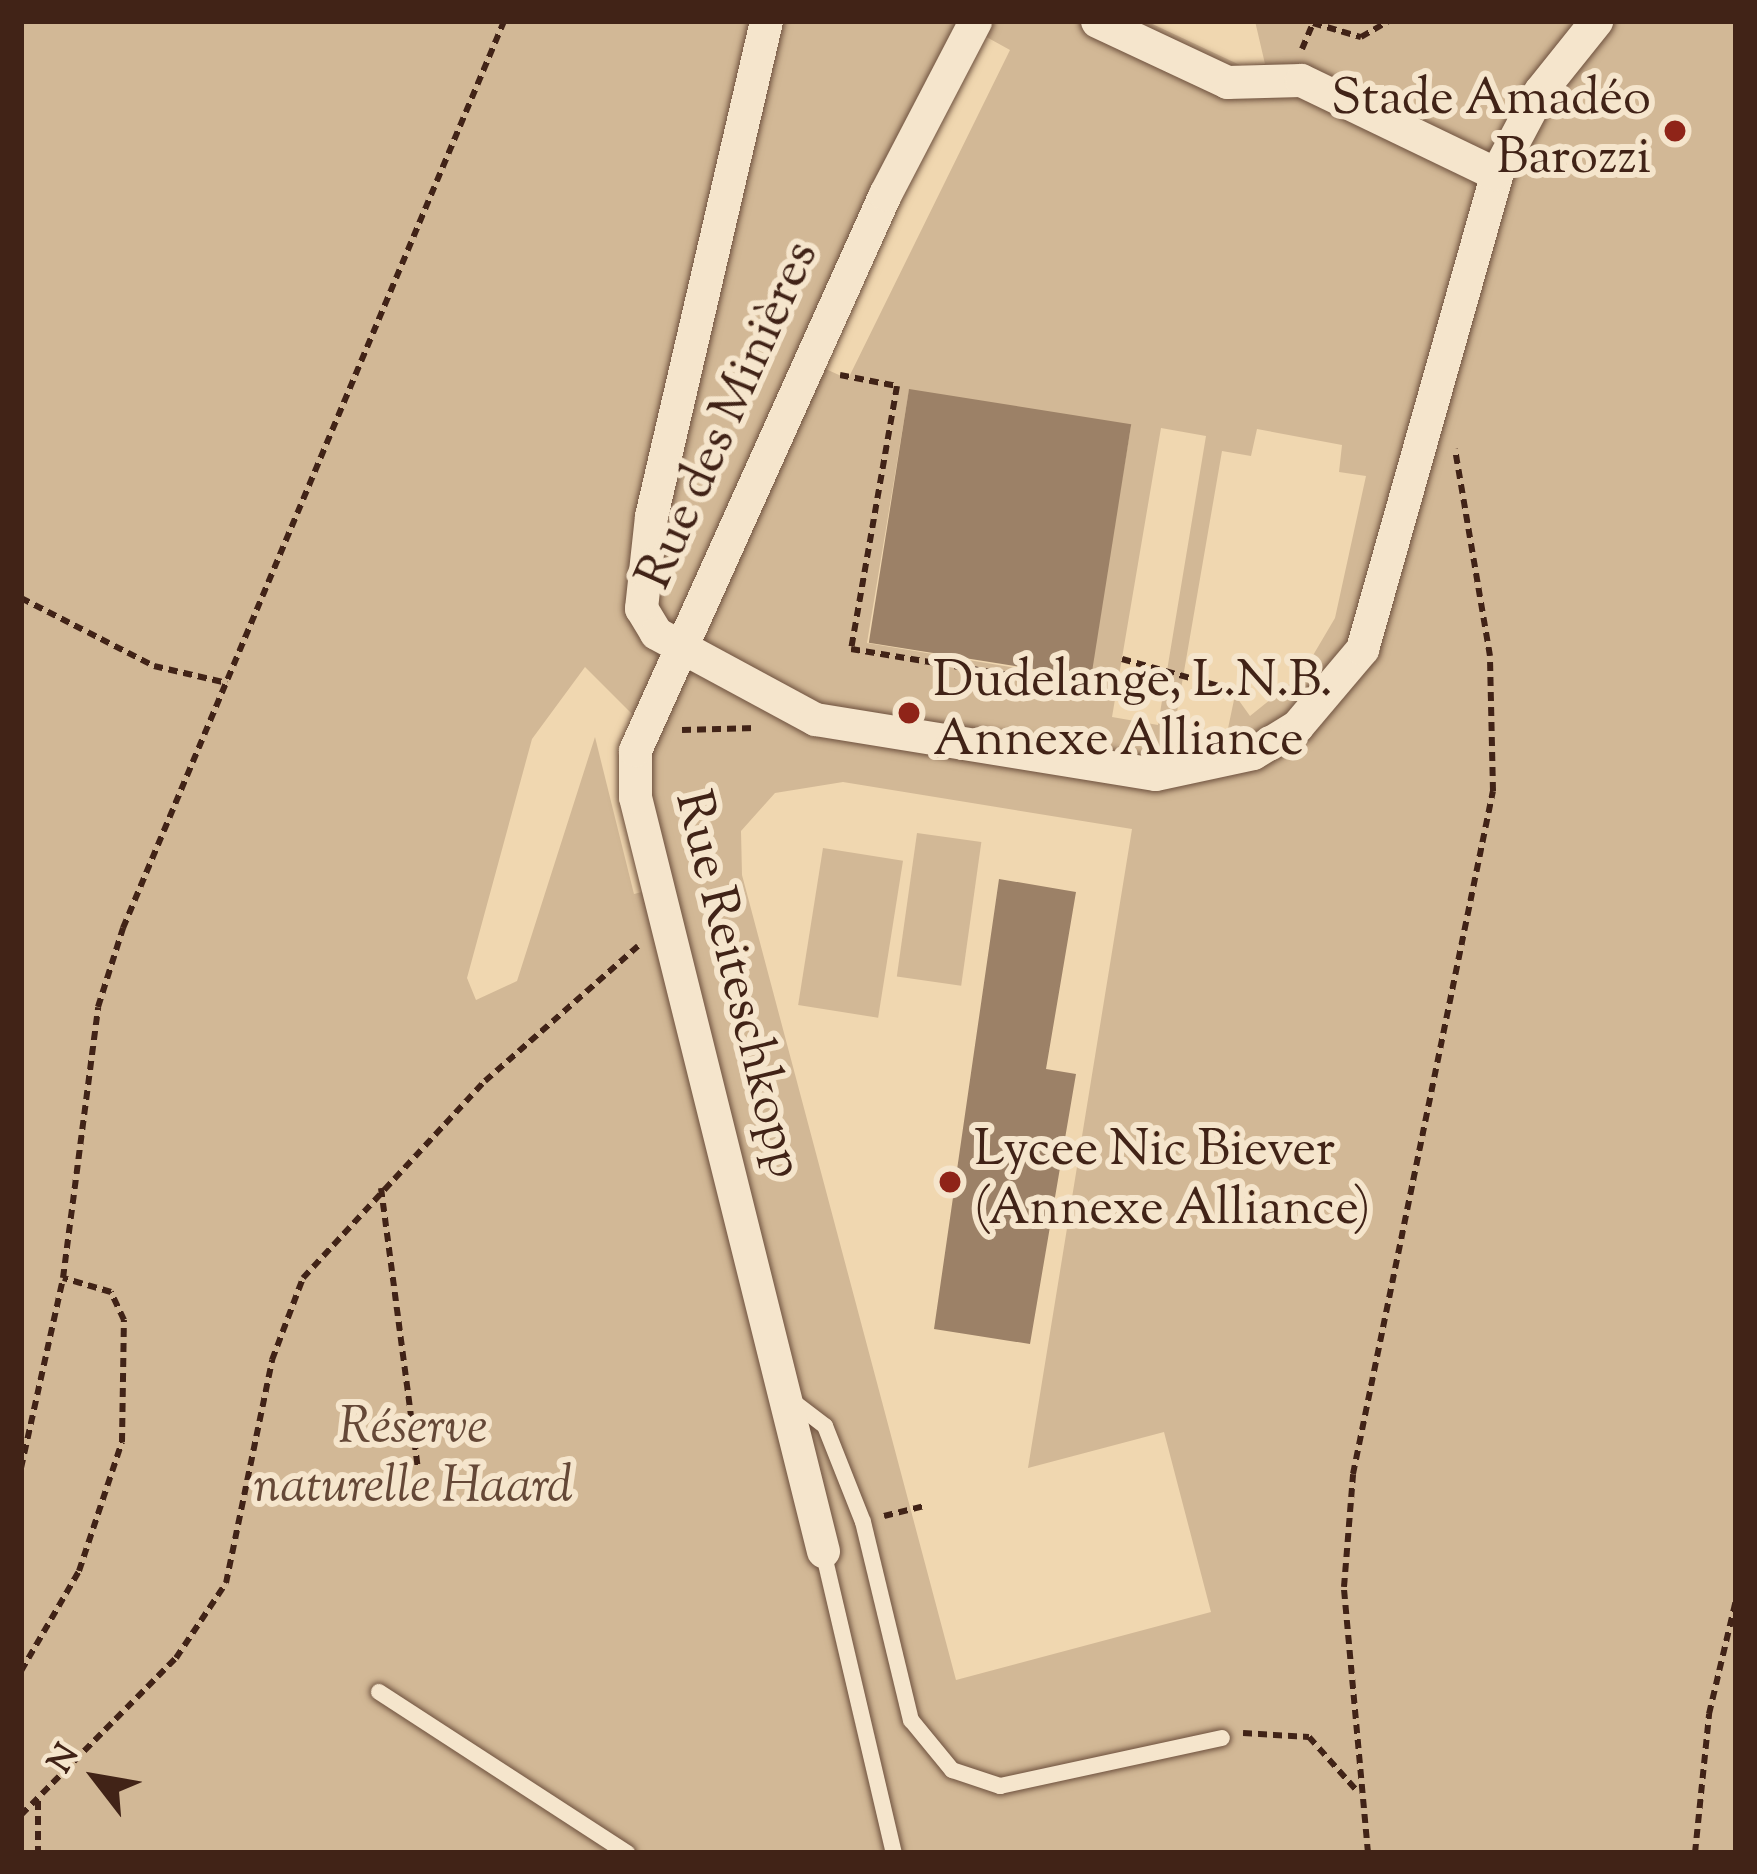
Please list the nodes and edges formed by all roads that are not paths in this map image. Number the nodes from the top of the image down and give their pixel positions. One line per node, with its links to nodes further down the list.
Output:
1 (766, 21): 6 (street, Rue des Minières)
2 (975, 21): 6 (street, Rue des Minières)
3 (1097, 21): 5 (street)
4 (1597, 21): 5 (street)
5 (1496, 174): 6 (street)
6 (682, 648): 7 (street, Rue Reiteschkopp)
7 (785, 1396): 8 (street, Rue Reiteschkopp); 10 (lane)
8 (823, 1550): 12 (lane)
9 (379, 1692): 11 (lane)
10 (1222, 1738)
11 (627, 1853)
12 (895, 1853)

